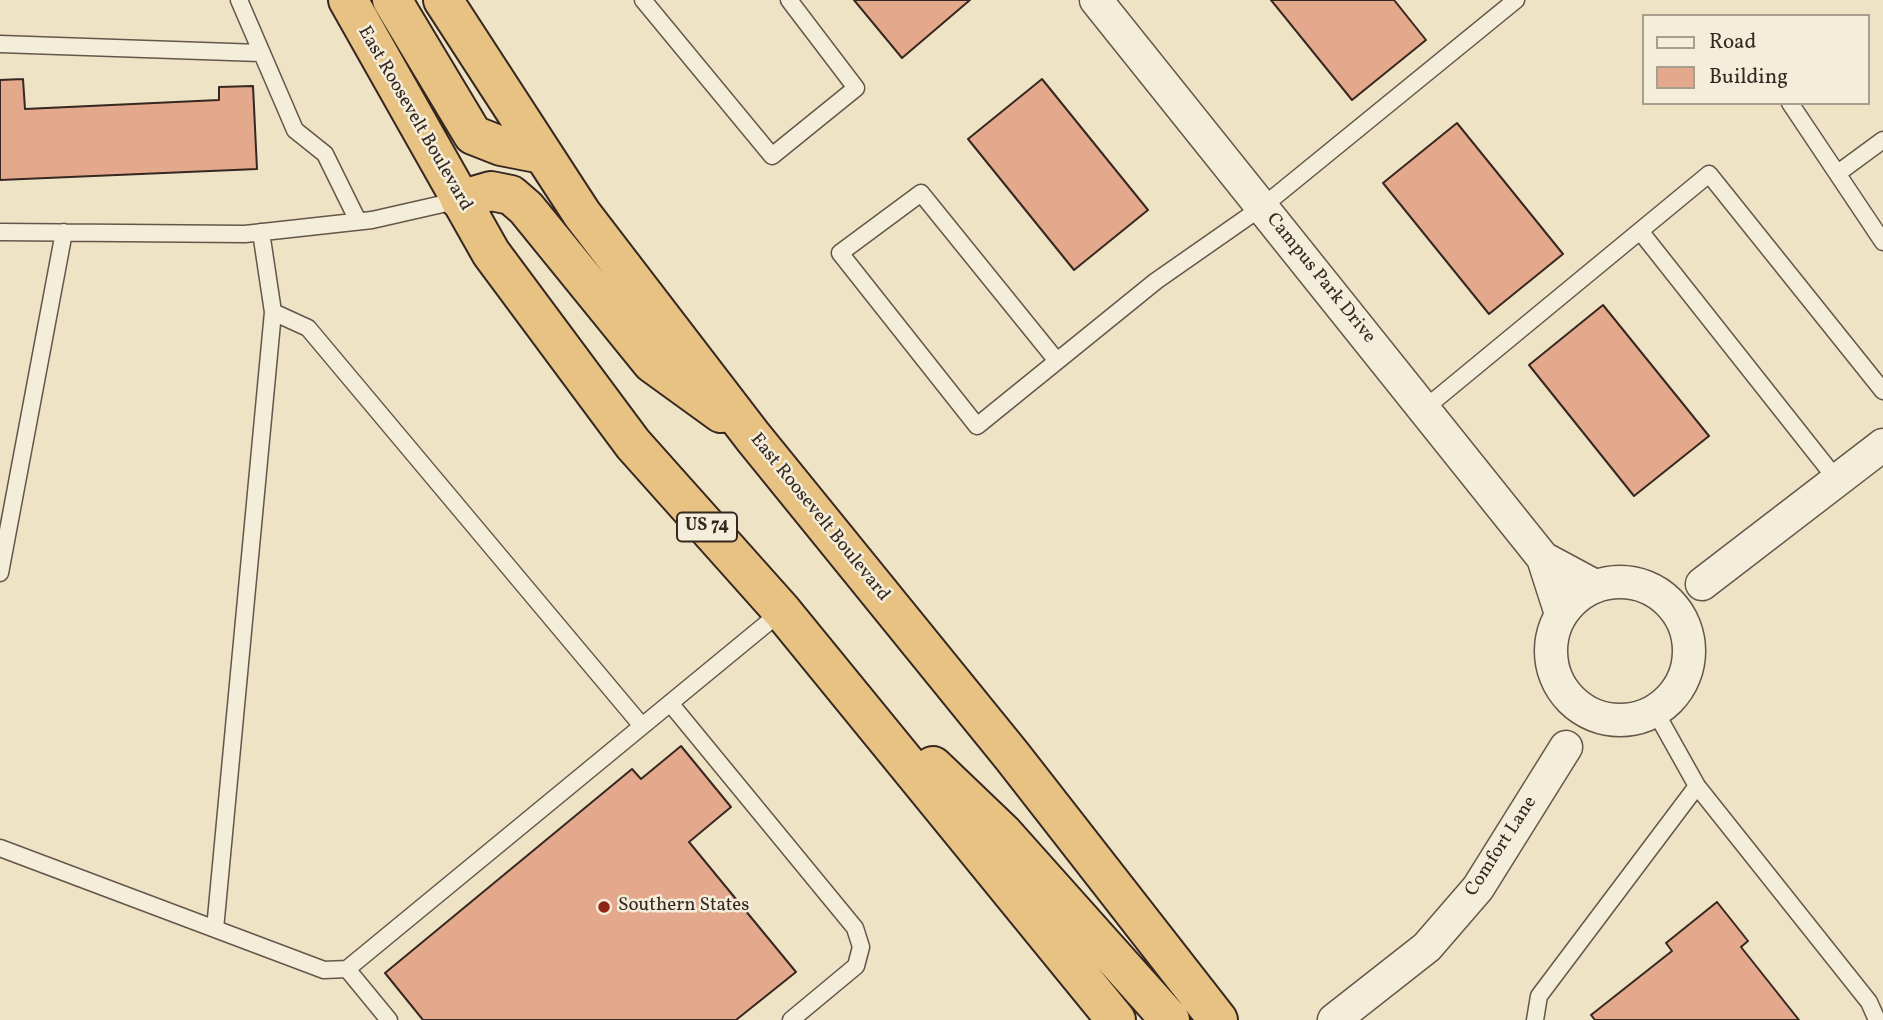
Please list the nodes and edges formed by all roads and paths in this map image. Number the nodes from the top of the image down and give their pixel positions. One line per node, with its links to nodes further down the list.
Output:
1 (239, 0): 10 (lane)
2 (348, 0): 15 (highway, East Roosevelt Boulevard / US 74)
3 (392, 0): 13 (highway)
4 (443, 0): 13 (highway, East Roosevelt Boulevard)
5 (643, 0): 6 (lane)
6 (789, 0)
7 (1096, 0): 16 (street, Campus Park Drive)
8 (1516, 0): 16 (lane)
9 (0, 44): 10 (lane)
10 (260, 53): 17 (lane)
11 (1791, 105): 14 (lane)
12 (1883, 140): 14 (lane)
13 (542, 154): 27 (highway, East Roosevelt Boulevard)
14 (1838, 173): 22 (lane)
15 (460, 200): 17 (lane); 27 (highway); 35 (highway, East Roosevelt Boulevard / US 74)
16 (1262, 207): 24 (lane); 26 (street, Campus Park Drive)
17 (358, 221): 21 (lane)
18 (1640, 230): 25 (lane); 26 (lane); 29 (lane)
19 (0, 232): 20 (lane)
20 (64, 232): 21 (lane); 31 (lane)
21 (261, 232): 23 (lane)
22 (1883, 242)
23 (273, 312): 43 (lane); 47 (lane)
24 (1057, 361): 24 (lane)
25 (1883, 391)
26 (1424, 409): 30 (street, Campus Park Drive)
27 (754, 437): 53 (highway, East Roosevelt Boulevard)
28 (1883, 445): 29 (street)
29 (1837, 480): 32 (street)
30 (1543, 558): 33 (street, Campus Park Drive); 36 (street, Campus Park Drive)
31 (0, 573)
32 (1702, 584): 34 (street); 37 (street)
33 (1595, 586): 34 (street); 36 (street)
34 (1660, 594): 37 (street)
35 (782, 611): 39 (lane); 41 (highway, East Roosevelt Boulevard / US 74)
36 (1561, 614): 38 (street)
37 (1688, 640): 40 (street)
38 (1570, 699): 42 (street, Comfort Lane); 44 (street, Comfort Lane)
39 (670, 703): 43 (lane); 50 (lane)
40 (1655, 711): 42 (street, Comfort Lane); 45 (lane)
41 (862, 712): 51 (highway, East Roosevelt Boulevard / US 74); 52 (highway)
42 (1611, 719): 44 (street, Comfort Lane)
43 (642, 726): 48 (lane)
44 (1566, 747): 54 (street, Comfort Lane)
45 (1697, 786): 55 (lane); 56 (lane)
46 (0, 848): 47 (lane)
47 (215, 929): 48 (lane)
48 (347, 968): 49 (lane)
49 (389, 1020)
50 (791, 1020)
51 (1116, 1020)
52 (1170, 1020)
53 (1218, 1020)
54 (1334, 1020)
55 (1535, 1020)
56 (1877, 1020)

